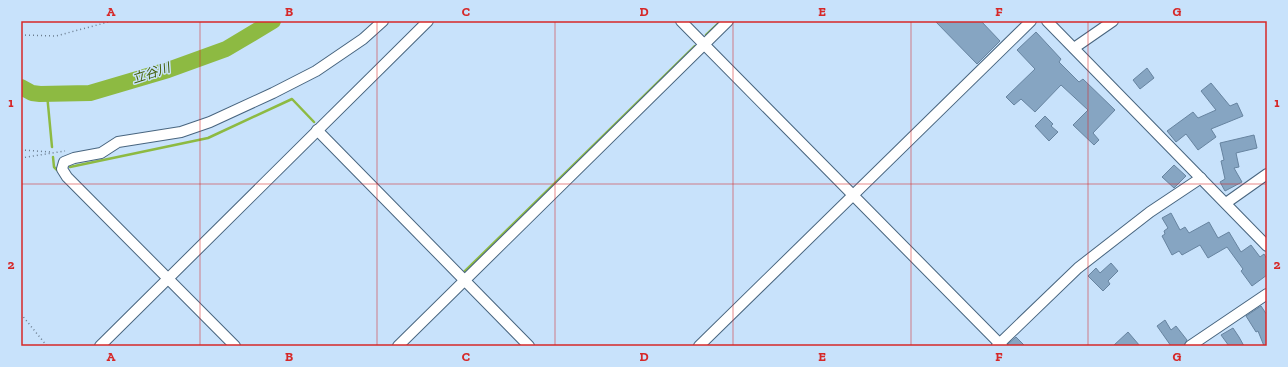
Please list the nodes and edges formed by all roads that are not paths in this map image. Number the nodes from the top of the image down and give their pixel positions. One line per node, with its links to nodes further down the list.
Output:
1 (383, 21): 16 (street)
2 (428, 21): 10 (street)
3 (681, 21): 8 (street)
4 (728, 21): 8 (street)
5 (1031, 21): 13 (street)
6 (1047, 21): 9 (street)
7 (1113, 21): 9 (street)
8 (704, 44): 13 (street); 17 (street)
9 (1074, 48): 12 (street)
10 (317, 130): 16 (street); 17 (street)
11 (1267, 174): 14 (street)
12 (1201, 178): 14 (street); 19 (street)
13 (852, 195): 19 (street); 24 (street)
14 (1226, 202): 15 (street)
15 (1267, 246)
16 (168, 277): 20 (street); 21 (street)
17 (464, 280): 22 (street); 23 (street)
18 (1267, 294): 25 (street)
19 (999, 345)
20 (100, 346)
21 (235, 346)
22 (398, 346)
23 (529, 346)
24 (699, 346)
25 (1190, 346)

